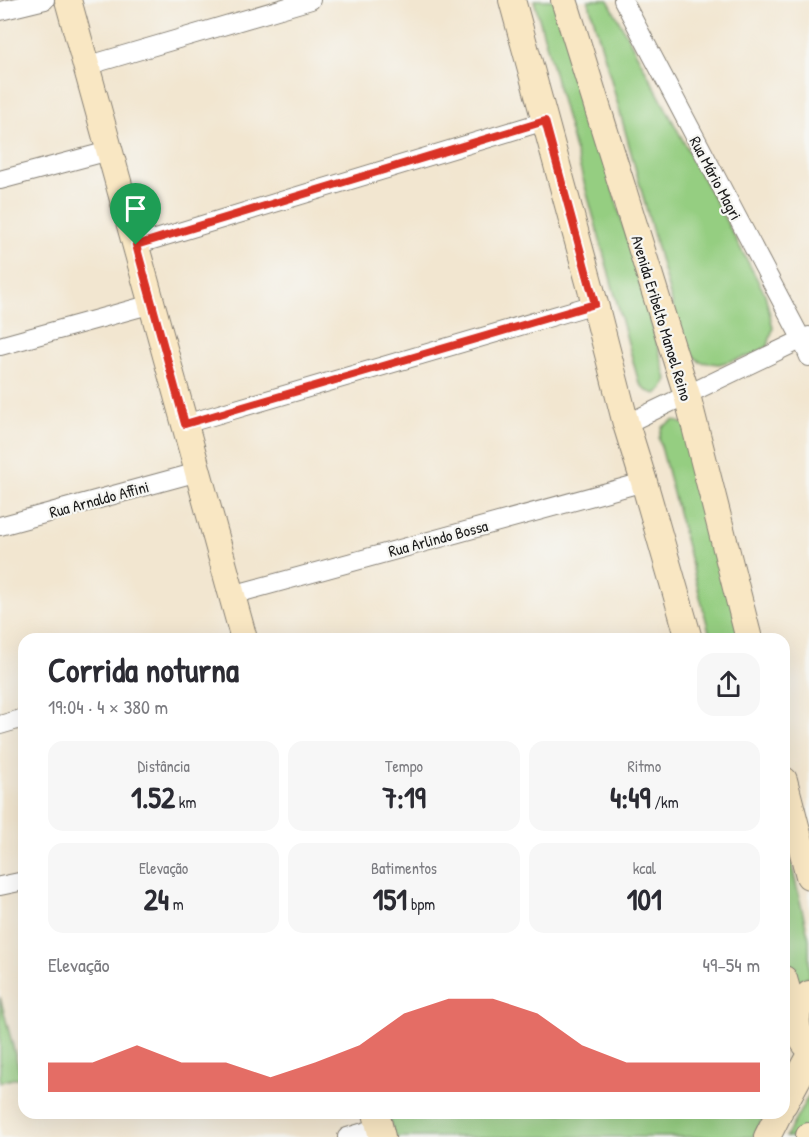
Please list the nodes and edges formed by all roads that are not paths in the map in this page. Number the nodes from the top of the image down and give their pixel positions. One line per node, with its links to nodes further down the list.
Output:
1 (45, 0): 7 (street)
2 (68, 0): 8 (main road)
3 (311, 0): 8 (street)
4 (512, 0): 9 (main road)
5 (564, 0): 17 (main road, Avenida Eribelto Manoel Reino)
6 (623, 0): 15 (street, Rua Mário Magri)
7 (0, 11)
8 (86, 66): 10 (main road)
9 (545, 121): 12 (street); 14 (main road)
10 (109, 151): 11 (street); 12 (main road)
11 (0, 180)
12 (136, 245): 13 (main road)
13 (152, 304): 16 (street); 18 (main road)
14 (595, 304): 18 (street); 19 (main road)
15 (806, 344): 17 (street)
16 (0, 346)
17 (687, 395): 19 (street); 26 (main road, Avenida Eribelto Manoel Reino)
18 (185, 424): 20 (main road)
19 (626, 424): 21 (main road)
20 (198, 472): 22 (street, Rua Arnaldo Affini); 23 (main road)
21 (644, 482): 23 (street, Rua Arlindo Bossa); 25 (main road)
22 (0, 526)
23 (232, 595): 24 (main road)
24 (242, 633)
25 (687, 633)
26 (747, 633)
27 (18, 720): 28 (street)
28 (0, 725)
29 (791, 836): 30 (main road)
30 (809, 876)
31 (18, 882): 32 (street)
32 (0, 886)
33 (809, 994): 35 (main road)
34 (790, 1000): 35 (main road)
35 (796, 1020): 36 (main road)
36 (809, 1048)
37 (809, 1058): 38 (main road)
38 (790, 1093)
39 (776, 1119): 42 (main road)
40 (379, 1126): 41 (street)
41 (347, 1137)
42 (767, 1137)

